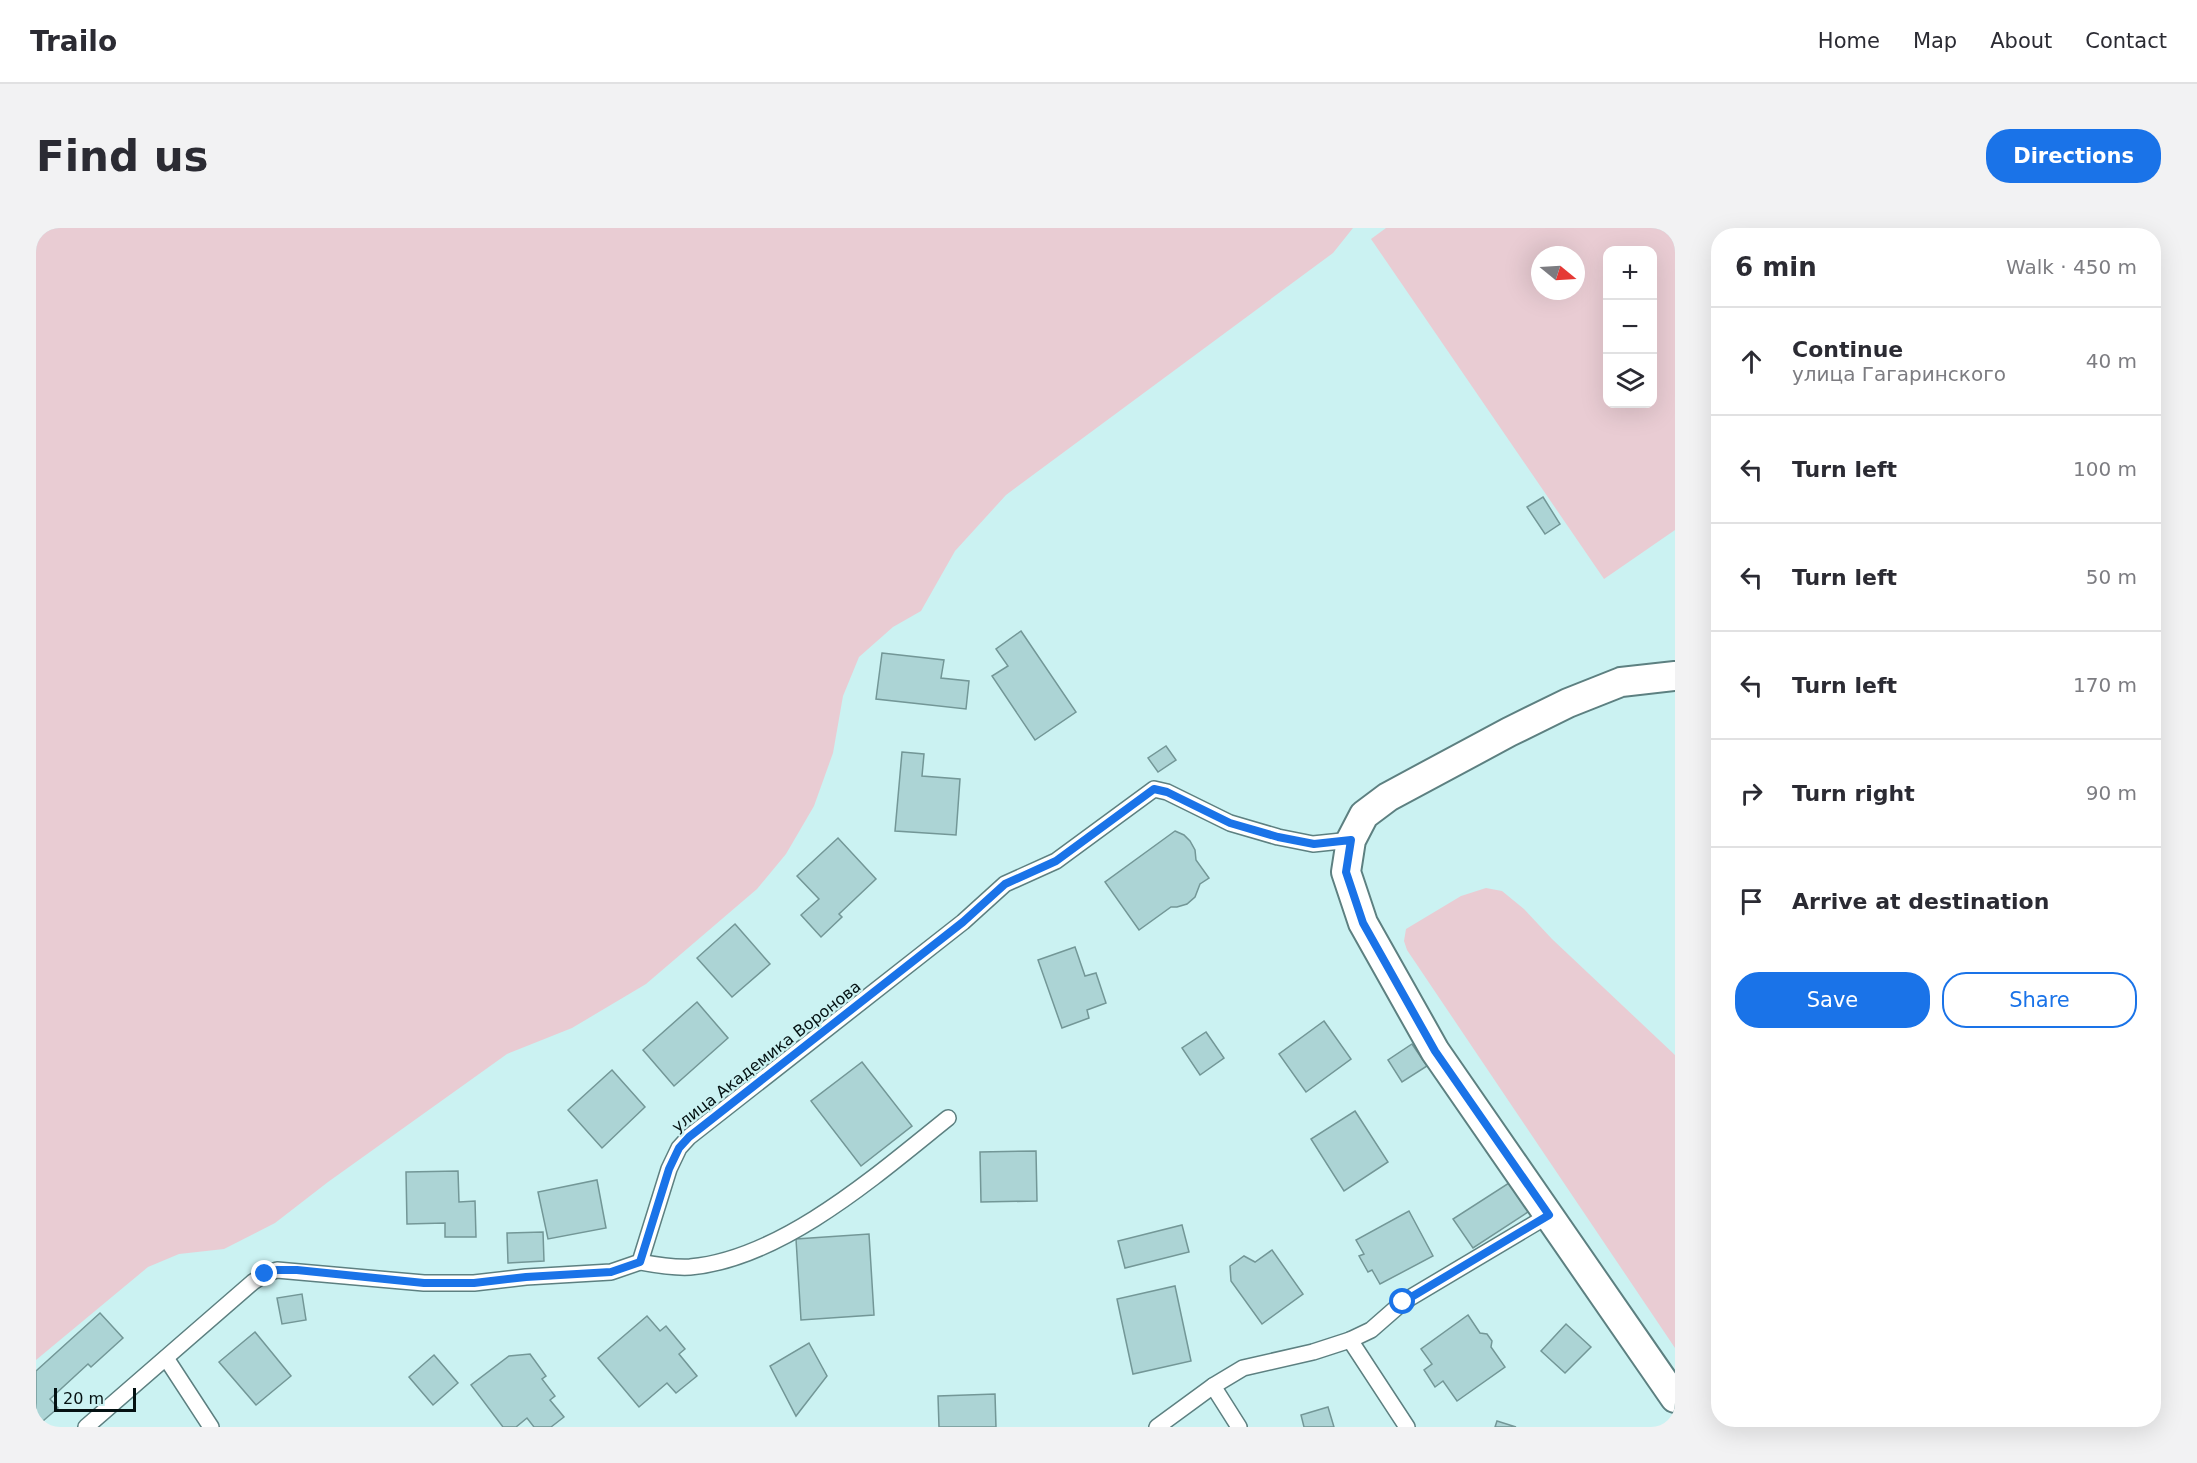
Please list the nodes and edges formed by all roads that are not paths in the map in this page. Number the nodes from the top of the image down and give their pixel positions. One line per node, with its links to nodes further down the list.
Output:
1 (1675, 676): 2 (street)
2 (1351, 840): 4 (street); 5 (lane, улица Академика Воронова)
3 (948, 1118): 5 (lane)
4 (1549, 1215): 6 (lane); 9 (street)
5 (640, 1262): 7 (lane)
6 (1350, 1340): 8 (lane); 14 (lane)
7 (166, 1358): 10 (lane); 11 (lane)
8 (1213, 1386): 12 (lane); 13 (lane)
9 (1675, 1398)
10 (86, 1427)
11 (211, 1427)
12 (1157, 1427)
13 (1239, 1427)
14 (1407, 1427)

